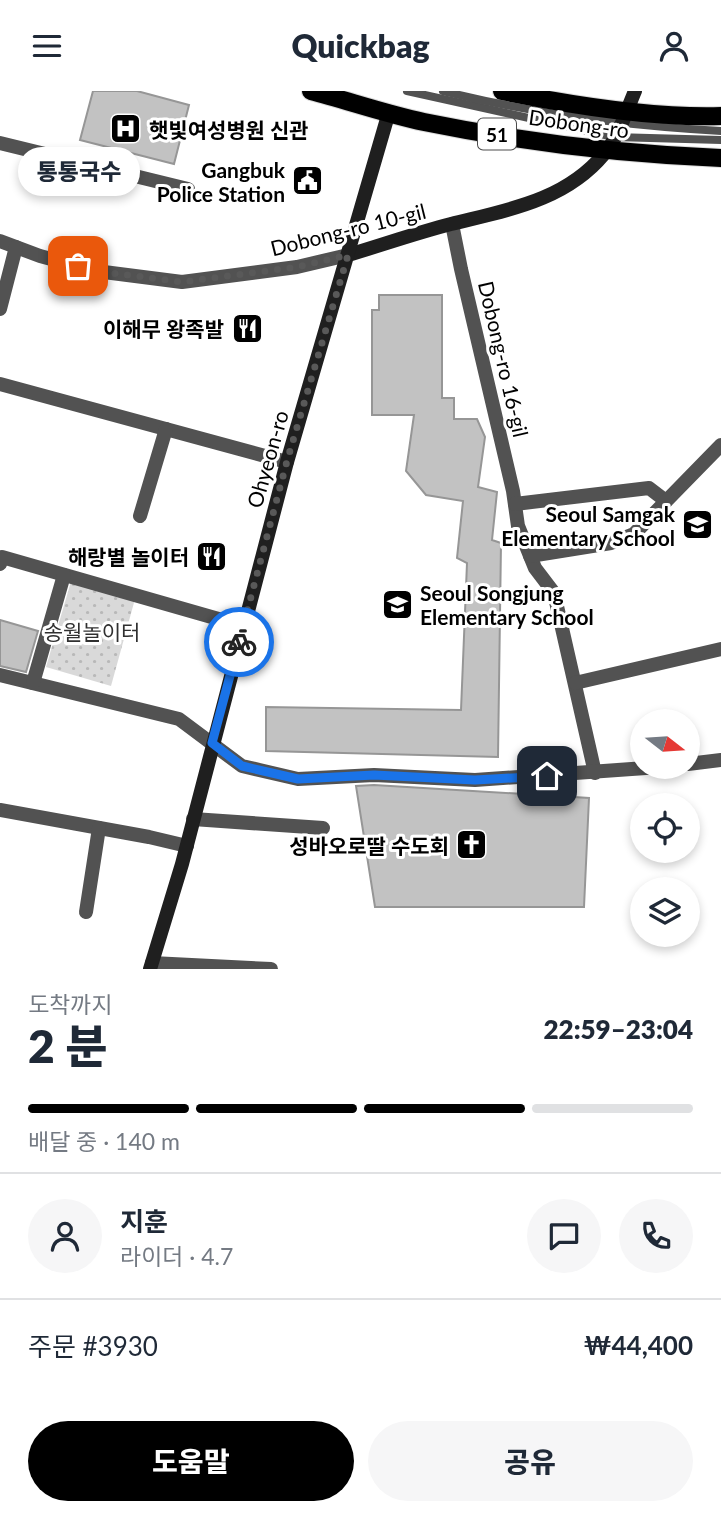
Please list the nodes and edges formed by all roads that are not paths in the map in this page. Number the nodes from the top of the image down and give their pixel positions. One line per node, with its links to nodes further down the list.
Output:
1 (311, 91): 6 (main road, Dobong-ro / 51)
2 (407, 91): 12 (lane)
3 (443, 91): 7 (lane)
4 (502, 91): 7 (main road, Dobong-ro / 51)
5 (635, 91): 7 (street)
6 (389, 112): 12 (main road, Dobong-ro / 51); 18 (street, Ohyeon-ro)
7 (624, 115): 8 (main road, Dobong-ro / 51); 9 (lane); 12 (street)
8 (721, 116)
9 (721, 131)
10 (721, 140): 12 (lane)
11 (0, 143): 14 (street)
12 (610, 144): 13 (main road, Dobong-ro / 51); 15 (street, Dobong-ro 10-gil)
13 (721, 158)
14 (188, 189)
15 (452, 224): 18 (street, Dobong-ro 10-gil); 25 (street, Dobong-ro 16-gil)
16 (0, 241): 17 (street, Dobong-ro 10-gil)
17 (16, 247): 18 (street, Dobong-ro 10-gil); 19 (street)
18 (348, 255): 23 (street, Ohyeon-ro)
19 (0, 309)
20 (0, 384): 21 (street)
21 (166, 429): 23 (street); 26 (street)
22 (721, 445): 24 (street)
23 (287, 461): 30 (street, Ohyeon-ro)
24 (666, 502): 25 (street); 27 (street)
25 (515, 504): 27 (street, Dobong-ro 16-gil)
26 (140, 516)
27 (530, 556): 34 (street, Dobong-ro 16-gil)
28 (0, 563): 29 (street)
29 (64, 575): 30 (street); 33 (street)
30 (243, 625): 35 (street, Ohyeon-ro)
31 (721, 649): 34 (street)
32 (0, 675): 33 (street)
33 (33, 683): 35 (street)
34 (575, 683): 39 (street, Dobong-ro 16-gil)
35 (212, 743): 39 (street); 41 (street, Ohyeon-ro)
36 (721, 761): 37 (street)
37 (700, 763)
38 (630, 770): 39 (street)
39 (595, 773)
40 (0, 810): 42 (street)
41 (193, 819): 43 (street); 44 (street, Ohyeon-ro)
42 (99, 828): 44 (street); 45 (street)
43 (323, 828)
44 (187, 846): 46 (street, Ohyeon-ro)
45 (86, 912)
46 (151, 966): 47 (street, Ohyeon-ro)
47 (271, 969)

